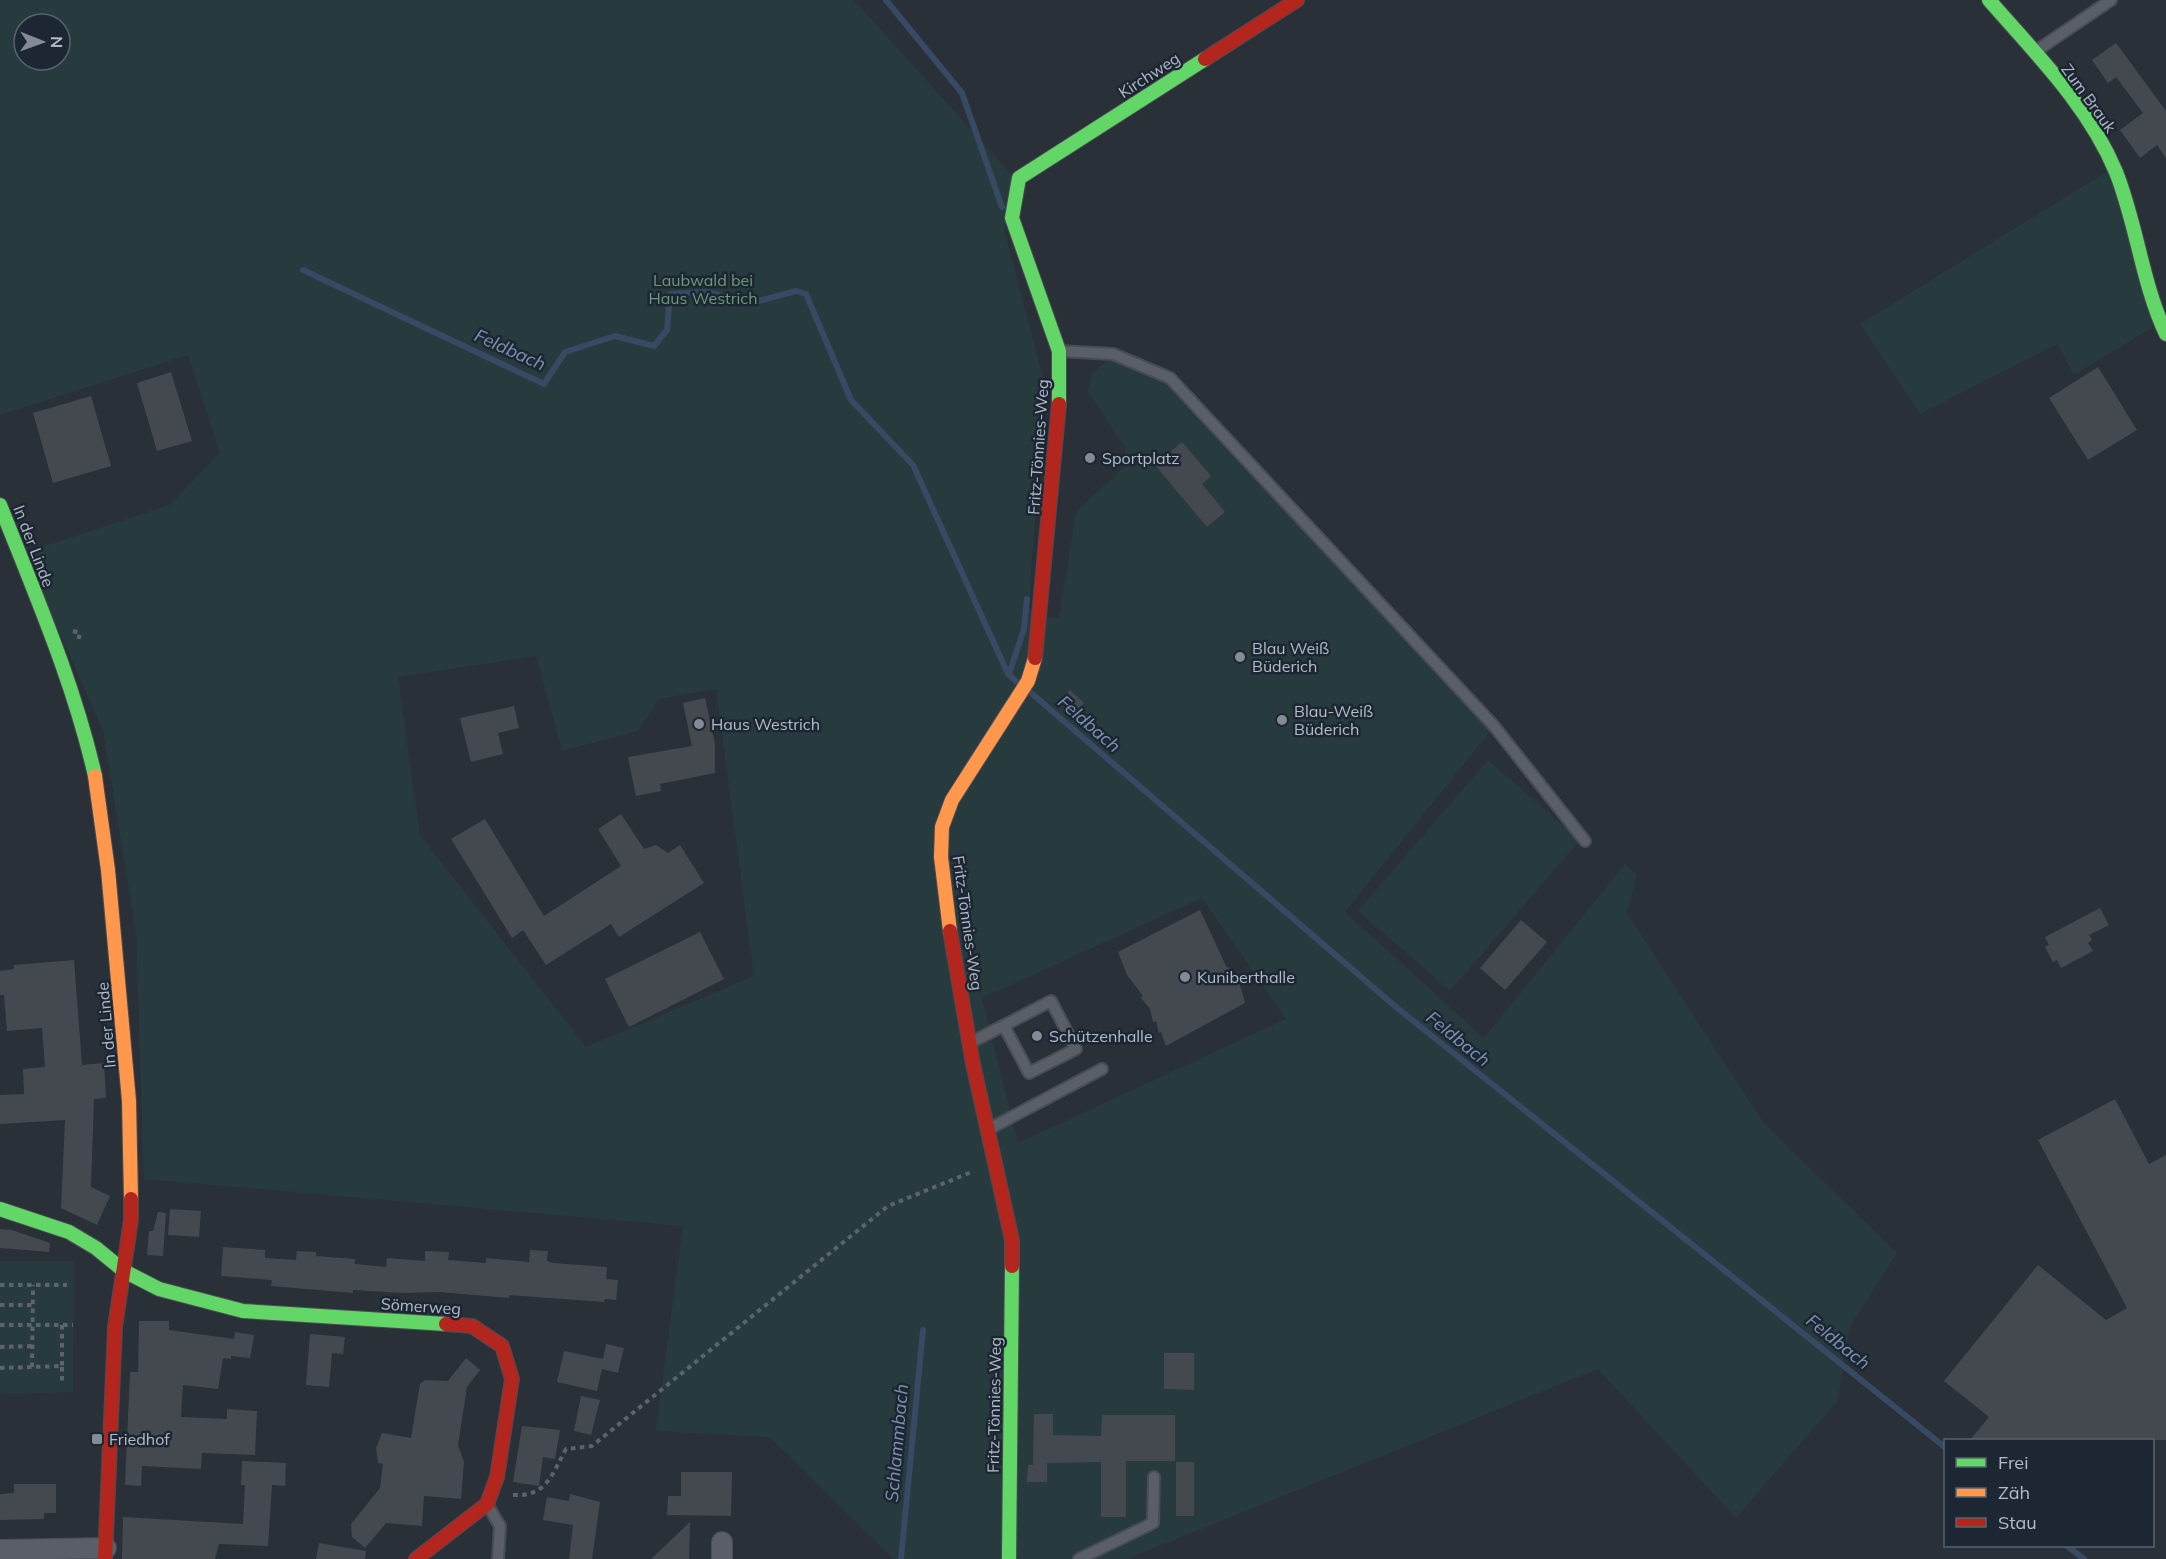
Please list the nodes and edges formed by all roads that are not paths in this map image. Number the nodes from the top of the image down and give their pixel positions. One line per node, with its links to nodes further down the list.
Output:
1 (1297, 0): 5 (street, Kirchweg)
2 (1989, 0): 4 (street, Zum Brauk)
3 (2111, 0): 4 (lane)
4 (2034, 53): 6 (street, Zum Brauk)
5 (1019, 178): 7 (street, Fritz-Tönnies-Weg)
6 (2166, 334)
7 (1059, 351): 9 (lane); 11 (street, Fritz-Tönnies-Weg)
8 (0, 505): 15 (street, In der Linde)
9 (1585, 841)
10 (1004, 1026): 10 (lane); 11 (lane)
11 (970, 1044): 13 (street, Fritz-Tönnies-Weg)
12 (1102, 1069): 13 (lane)
13 (986, 1130): 22 (street, Fritz-Tönnies-Weg)
14 (0, 1209): 15 (street, Sömerweg)
15 (124, 1271): 17 (street, Sömerweg); 19 (street, In der Linde)
16 (1154, 1477): 23 (lane)
17 (487, 1504): 20 (street); 21 (lane)
18 (0, 1550): 19 (street)
19 (105, 1553)
20 (416, 1559)
21 (498, 1559)
22 (1009, 1559)
23 (1079, 1559)

